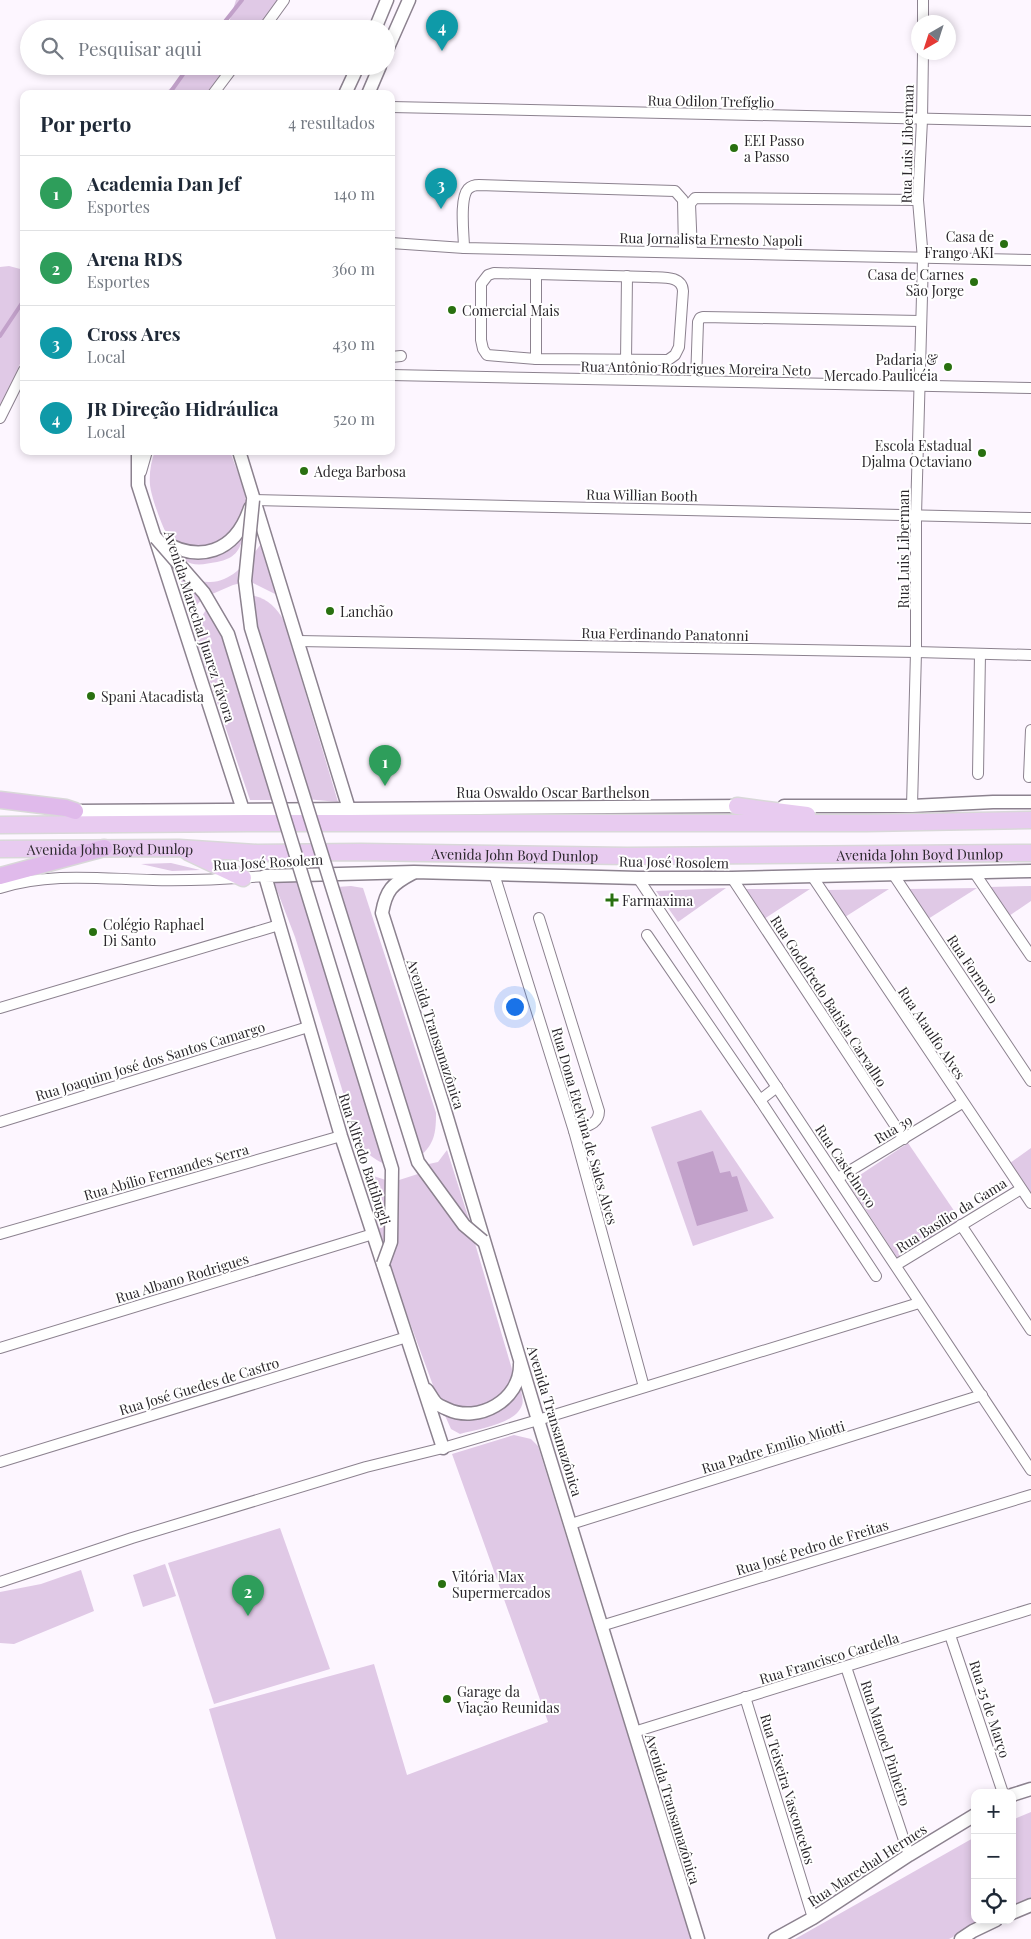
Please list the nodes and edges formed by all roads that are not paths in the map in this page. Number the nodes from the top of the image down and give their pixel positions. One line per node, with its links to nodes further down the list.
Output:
1 (284, 0): 6 (street)
2 (387, 0): 7 (street)
3 (409, 0): 8 (street)
4 (923, 0): 5 (street)
5 (923, 15)
6 (270, 20)
7 (379, 20)
8 (395, 32)
9 (923, 60): 17 (street, Rua Luis Liberman)
10 (227, 75): 13 (street)
11 (354, 75): 14 (street)
12 (376, 75): 15 (street)
13 (216, 90)
14 (347, 90)
15 (370, 90)
16 (395, 106): 17 (street, Rua Odilon Trefíglio)
17 (922, 120): 18 (street, Rua Odilon Trefíglio); 19 (street, Rua Luis Liberman)
18 (1031, 121)
19 (918, 200): 22 (street); 23 (street, Rua Luis Liberman)
20 (395, 243): 21 (street, Rua Jornalista Ernesto Napoli)
21 (464, 248): 22 (street, Rua Jornalista Ernesto Napoli); 22 (street)
22 (688, 252): 23 (street, Rua Jornalista Ernesto Napoli)
23 (923, 259): 24 (street, Rua Jornalista Ernesto Napoli); 27 (street, Rua Luis Liberman)
24 (1031, 260)
25 (536, 274): 26 (street); 28 (street); 28 (street)
26 (627, 276): 30 (street); 30 (street)
27 (920, 321): 34 (street); 35 (street, Rua Luis Liberman)
28 (536, 358): 29 (street)
29 (583, 360): 30 (street); 32 (street)
30 (626, 361)
31 (395, 375): 32 (street, Rua Antônio Rodrigues Moreira Neto)
32 (583, 379): 34 (street, Rua Antônio Rodrigues Moreira Neto)
33 (20, 381): 37 (street)
34 (696, 381): 35 (street, Rua Antônio Rodrigues Moreira Neto)
35 (919, 386): 36 (street, Rua Antônio Rodrigues Moreira Neto); 43 (street, Rua Luis Liberman)
36 (1031, 388)
37 (0, 418)
38 (138, 455): 41 (street, Avenida Marechal Juarez Távora)
39 (146, 455): 41 (street)
40 (240, 455): 42 (street)
41 (138, 484): 45 (street, Avenida Marechal Juarez Távora)
42 (253, 500): 43 (street, Rua Willian Booth); 45 (street); 46 (street); 100 (street, bridge)
43 (916, 515): 44 (street, Rua Willian Booth); 47 (street, Rua Luis Liberman)
44 (1031, 518)
45 (156, 538): 58 (street, Avenida Marechal Juarez Távora); 101 (street, bridge)
46 (298, 641): 47 (street, Rua Ferdinando Panatonni); 57 (street)
47 (916, 652): 48 (street, Rua Ferdinando Panatonni); 56 (street, Rua Luis Liberman)
48 (980, 654): 49 (street, Rua Ferdinando Panatonni); 51 (street)
49 (1031, 655)
50 (1031, 730): 52 (street)
51 (978, 774)
52 (1029, 776)
53 (0, 800): 59 (highway)
54 (1031, 802): 56 (street, Rua Oswaldo Oscar Barthelson)
55 (737, 806): 56 (street, Rua Oswaldo Oscar Barthelson); 57 (street, Rua Oswaldo Oscar Barthelson); 62 (main road)
56 (912, 806)
57 (349, 809): 58 (street, Rua Oswaldo Oscar Barthelson)
58 (244, 810): 59 (street, Rua Oswaldo Oscar Barthelson)
59 (76, 811): 61 (main road)
60 (1031, 820): 62 (main road, Avenida John Boyd Dunlop)
61 (0, 821)
62 (866, 823): 63 (main road, Avenida John Boyd Dunlop)
63 (0, 825)
64 (104, 848): 65 (main road, Avenida John Boyd Dunlop); 66 (main road, Avenida John Boyd Dunlop); 73 (highway)
65 (179, 848): 67 (main road, Avenida John Boyd Dunlop); 76 (main road)
66 (0, 849)
67 (1031, 853)
68 (414, 872): 71 (street, Rua José Rosolem); 74 (street, Rua José Rosolem); 100 (street, Avenida Transamazônica)
69 (974, 872): 70 (street, Rua José Rosolem); 72 (street, Rua José Rosolem); 83 (street)
70 (1031, 872)
71 (494, 874): 77 (street, Rua José Rosolem); 91 (street, Rua Dona Etelvina de Sales Alves)
72 (893, 874): 75 (street, Rua José Rosolem); 86 (street, Rua Fornovo)
73 (0, 876)
74 (265, 876): 76 (street, Rua José Rosolem); 81 (street, Rua Alfredo Battibugli)
75 (812, 876): 78 (street, Rua José Rosolem); 89 (street, Rua Ataulfo Alves)
76 (243, 878): 79 (street, Rua José Rosolem)
77 (638, 878): 78 (street, Rua José Rosolem); 87 (street, Rua Castelnovo)
78 (732, 878): 93 (street, Rua Godofredo Batista Carvalho)
79 (0, 888)
80 (539, 918): 91 (street)
81 (279, 925): 84 (street); 85 (street, Rua Alfredo Battibugli)
82 (647, 935): 88 (street)
83 (1031, 956)
84 (0, 1008)
85 (308, 1027): 90 (street, Rua Joaquim José dos Santos Camargo); 92 (street, Rua Alfredo Battibugli)
86 (1031, 1080)
87 (777, 1087): 88 (street); 94 (street, Rua Castelnovo)
88 (760, 1100): 103 (street)
89 (962, 1103): 93 (street, Rua 39); 95 (street, Rua Ataulfo Alves)
90 (0, 1122)
91 (574, 1131): 110 (street, Rua Dona Etelvina de Sales Alves)
92 (341, 1136): 98 (street, Rua Abílio Fernandes Serra); 99 (street, Rua Alfredo Battibugli)
93 (904, 1139): 94 (street, Rua 39)
94 (838, 1178): 102 (street, Rua Castelnovo)
95 (1021, 1188): 96 (street, Rua Ataulfo Alves); 97 (street, Rua Basílio da Gama)
96 (1031, 1203)
97 (961, 1225): 102 (street, Rua Basílio da Gama); 105 (street)
98 (0, 1234)
99 (373, 1234): 101 (street, Rua Alfredo Battibugli); 107 (street, Rua Albano Rodrigues)
100 (483, 1241): 108 (street, Avenida Transamazônica)
101 (383, 1264): 106 (street, Rua Alfredo Battibugli)
102 (896, 1265): 104 (street, Rua Castelnovo)
103 (876, 1276)
104 (919, 1302): 110 (street); 111 (street, Rua Castelnovo)
105 (1031, 1330)
106 (407, 1337): 109 (street, Rua Alfredo Battibugli); 114 (street, Rua José Guedes de Castro)
107 (0, 1348)
108 (519, 1355): 109 (street); 112 (street, Avenida Transamazônica)
109 (419, 1375): 113 (street, Rua Alfredo Battibugli)
110 (644, 1387): 112 (street)
111 (982, 1395): 115 (street, Rua Castelnovo); 117 (street, Rua Padre Emilio Miotti)
112 (538, 1420): 113 (street); 117 (street, Avenida Transamazônica)
113 (443, 1448): 118 (street)
114 (0, 1462)
115 (1031, 1470)
116 (1031, 1495): 120 (street, Rua José Pedro de Freitas)
117 (571, 1524): 120 (street, Avenida Transamazônica)
118 (0, 1582)
119 (1031, 1609): 121 (street, Rua Francisco Cardella)
120 (602, 1626): 124 (street, Avenida Transamazônica)
121 (950, 1635): 122 (street, Rua Francisco Cardella); 125 (street, Rua 25 de Março)
122 (846, 1667): 123 (street, Rua Francisco Cardella); 129 (street, Rua Manoel Pinheiro)
123 (745, 1697): 124 (street, Rua Francisco Cardella); 132 (street, Rua Teixeira Vasconcelos)
124 (634, 1732): 135 (street, Avenida Transamazônica)
125 (1002, 1789)
126 (1031, 1789): 127 (street)
127 (1016, 1794)
128 (971, 1818): 129 (street, Rua Marechal Hermes)
129 (908, 1855): 132 (street, Rua Marechal Hermes)
130 (1031, 1905): 131 (street)
131 (1016, 1911)
132 (814, 1918): 136 (street, Rua Marechal Hermes)
133 (990, 1924): 134 (street)
134 (975, 1935): 137 (street)
135 (698, 1939)
136 (775, 1939)
137 (960, 1939)

